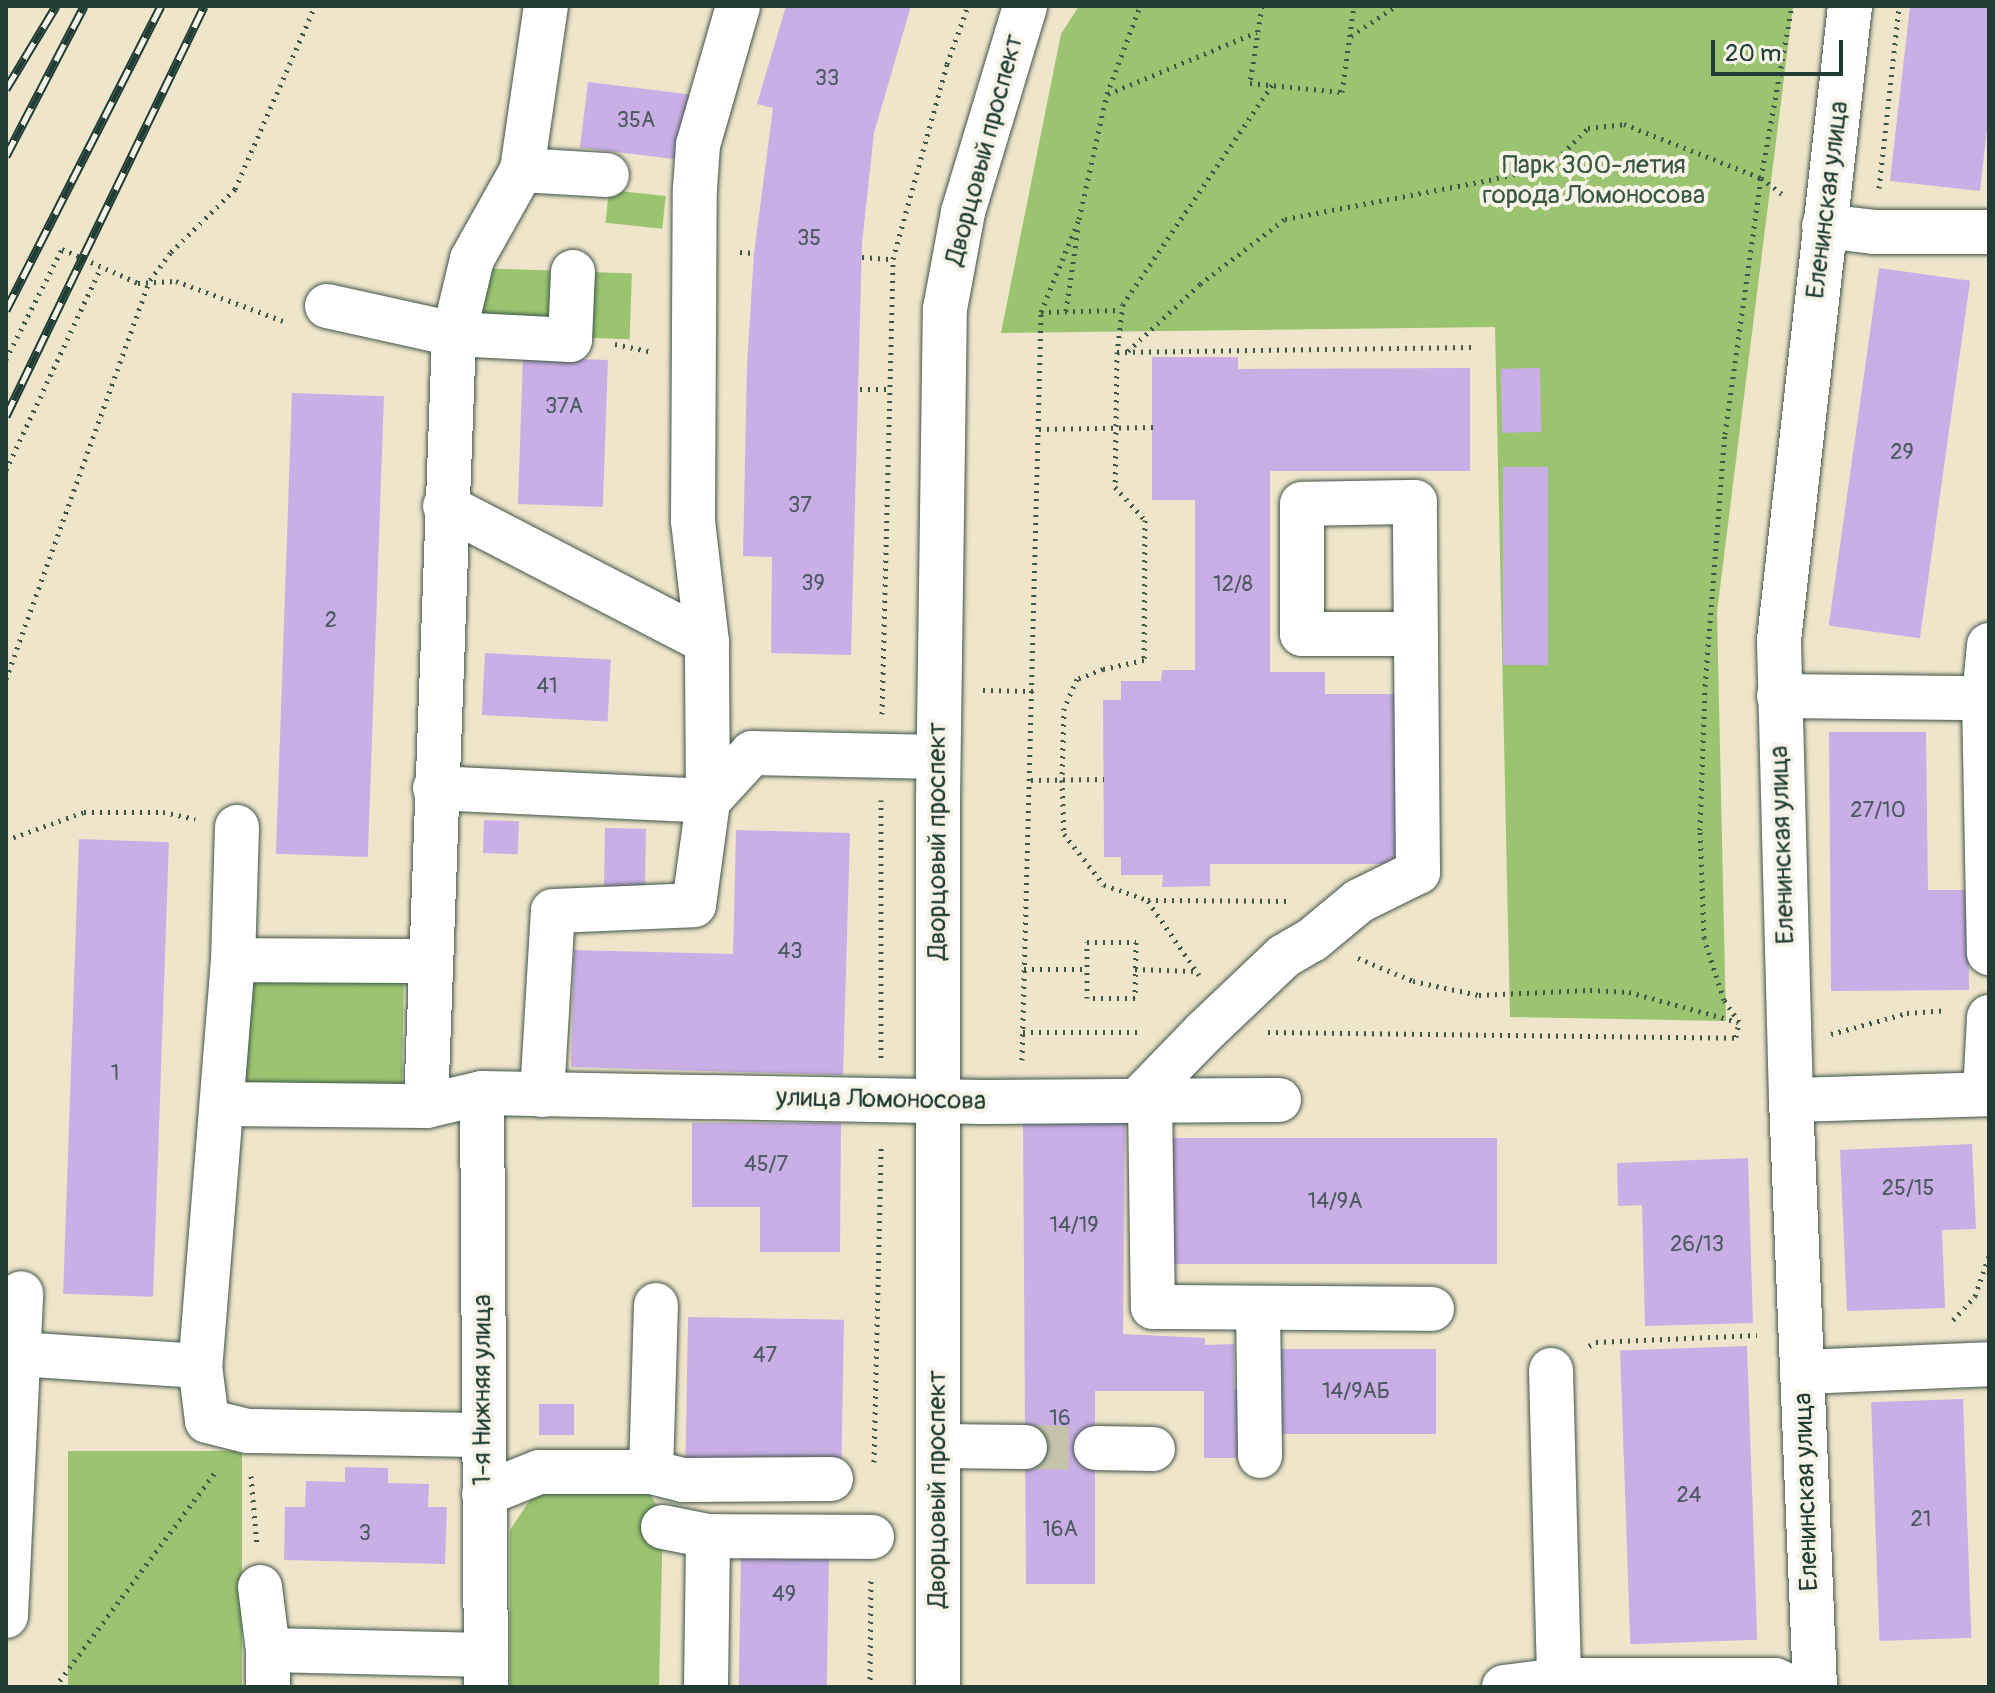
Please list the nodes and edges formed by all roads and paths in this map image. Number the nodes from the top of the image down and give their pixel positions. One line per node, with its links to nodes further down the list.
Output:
1 (322, 6): 12 (path)
2 (546, 6): 18 (street)
3 (968, 6): 26 (path)
4 (1025, 6): 55 (street, Дворцовый проспект)
5 (1140, 6): 17 (path)
6 (1262, 6): 14 (path)
7 (1354, 6): 15 (path)
8 (1396, 6): 15 (path)
9 (1792, 6): 20 (path)
10 (1850, 6): 22 (street, Еленинская улица)
11 (1899, 6): 23 (path)
12 (313, 9): 29 (path)
13 (726, 9): 47 (street)
14 (1258, 31): 16 (path); 17 (path)
15 (1350, 36): 16 (path)
16 (1272, 85): 31 (path)
17 (1107, 94): 21 (path)
18 (522, 170): 19 (street); 34 (street)
19 (607, 175)
20 (1761, 178): 22 (path); 36 (path); 75 (path)
21 (1079, 219): 32 (path); 33 (path)
22 (1824, 226): 23 (street); 52 (street, Еленинская улица)
23 (1874, 232): 24 (street)
24 (1989, 232)
25 (862, 257): 26 (path)
26 (893, 259): 40 (path)
27 (101, 267): 29 (path); 38 (path); 44 (path)
28 (573, 272): 34 (street)
29 (150, 280): 49 (path)
30 (327, 306): 34 (street)
31 (1121, 310): 32 (path); 37 (path)
32 (1066, 311): 33 (path)
33 (1041, 312): 43 (path)
34 (454, 334): 45 (street)
35 (1475, 347): 36 (path)
36 (1128, 351): 37 (path)
37 (1117, 352): 41 (path)
38 (6, 359)
39 (860, 389): 40 (path)
40 (889, 389): 54 (path)
41 (1115, 427): 42 (path); 43 (path); 58 (path)
42 (1153, 427)
43 (1039, 429): 51 (path)
44 (6, 470)
45 (445, 506): 47 (street); 59 (street)
46 (1415, 634): 65 (street)
47 (707, 642): 60 (street)
48 (1989, 645): 53 (street)
49 (6, 679)
50 (983, 690): 51 (path)
51 (1034, 691): 57 (path)
52 (1779, 696): 53 (street); 85 (street, Еленинская улица)
53 (1984, 698): 64 (street)
54 (881, 756): 55 (street); 60 (street); 86 (path)
55 (938, 757): 84 (street, Дворцовый проспект)
56 (1104, 779): 58 (path)
57 (1031, 780): 58 (path); 70 (path)
58 (1062, 780): 63 (path)
59 (435, 788): 60 (street); 69 (street)
60 (708, 801): 83 (street)
61 (237, 827): 62 (path); 68 (street)
62 (6, 840)
63 (1148, 900): 65 (path); 73 (path)
64 (1989, 900): 67 (street)
65 (1359, 901): 66 (street)
66 (1312, 940): 75 (path); 78 (street)
67 (1989, 953)
68 (233, 960): 69 (street); 89 (street)
69 (431, 961): 90 (street)
70 (1024, 969): 71 (path); 76 (path)
71 (1087, 969): 72 (path); 72 (path)
72 (1135, 969): 73 (path)
73 (1194, 971): 78 (path)
74 (1968, 1014): 82 (street); 85 (path)
75 (1739, 1022): 79 (path)
76 (1023, 1032): 77 (path); 80 (path)
77 (1055, 1032)
78 (1204, 1032): 88 (street)
79 (1305, 1032)
80 (1022, 1052)
81 (482, 1093): 83 (street, улица Ломоносова); 90 (street, улица Ломоносова); 104 (street, 1-я Нижняя улица)
82 (1987, 1094): 85 (street)
83 (542, 1095): 86 (street, улица Ломоносова)
84 (937, 1099): 86 (street, улица Ломоносова); 88 (street, улица Ломоносова); 105 (street, Дворцовый проспект)
85 (1810, 1099): 102 (street, Еленинская улица)
86 (881, 1100): 115 (path)
87 (1279, 1100): 88 (street, улица Ломоносова)
88 (1144, 1101): 94 (street)
89 (223, 1104): 90 (street, улица Ломоносова); 100 (street)
90 (426, 1106)
91 (1989, 1256): 96 (path)
92 (21, 1293): 98 (street)
93 (656, 1305): 110 (street)
94 (1258, 1308): 95 (street); 109 (street)
95 (1432, 1309)
96 (1941, 1322)
97 (1758, 1335): 101 (path)
98 (18, 1354): 100 (street); 117 (street)
99 (1989, 1364): 102 (street)
100 (200, 1366): 103 (street)
101 (1551, 1370): 120 (street)
102 (1802, 1372): 127 (street, Еленинская улица)
103 (247, 1431): 104 (street); 116 (path); 121 (path)
104 (482, 1435): 112 (street, 1-я Нижняя улица)
105 (938, 1446): 106 (street); 124 (street, Дворцовый проспект)
106 (1025, 1447)
107 (1096, 1448): 108 (street)
108 (1153, 1449)
109 (1260, 1456)
110 (651, 1472): 111 (street); 112 (street)
111 (831, 1479)
112 (484, 1494): 119 (street, 1-я Нижняя улица)
113 (663, 1527): 114 (street)
114 (708, 1536): 115 (street); 122 (street)
115 (872, 1537): 123 (path)
116 (260, 1587): 118 (street)
117 (6, 1616)
118 (268, 1668): 119 (street)
119 (486, 1671)
120 (1559, 1680): 125 (street); 126 (street)
121 (55, 1687)
122 (706, 1687)
123 (870, 1687)
124 (938, 1687)
125 (1504, 1687)
126 (1791, 1687)
127 (1815, 1687)

